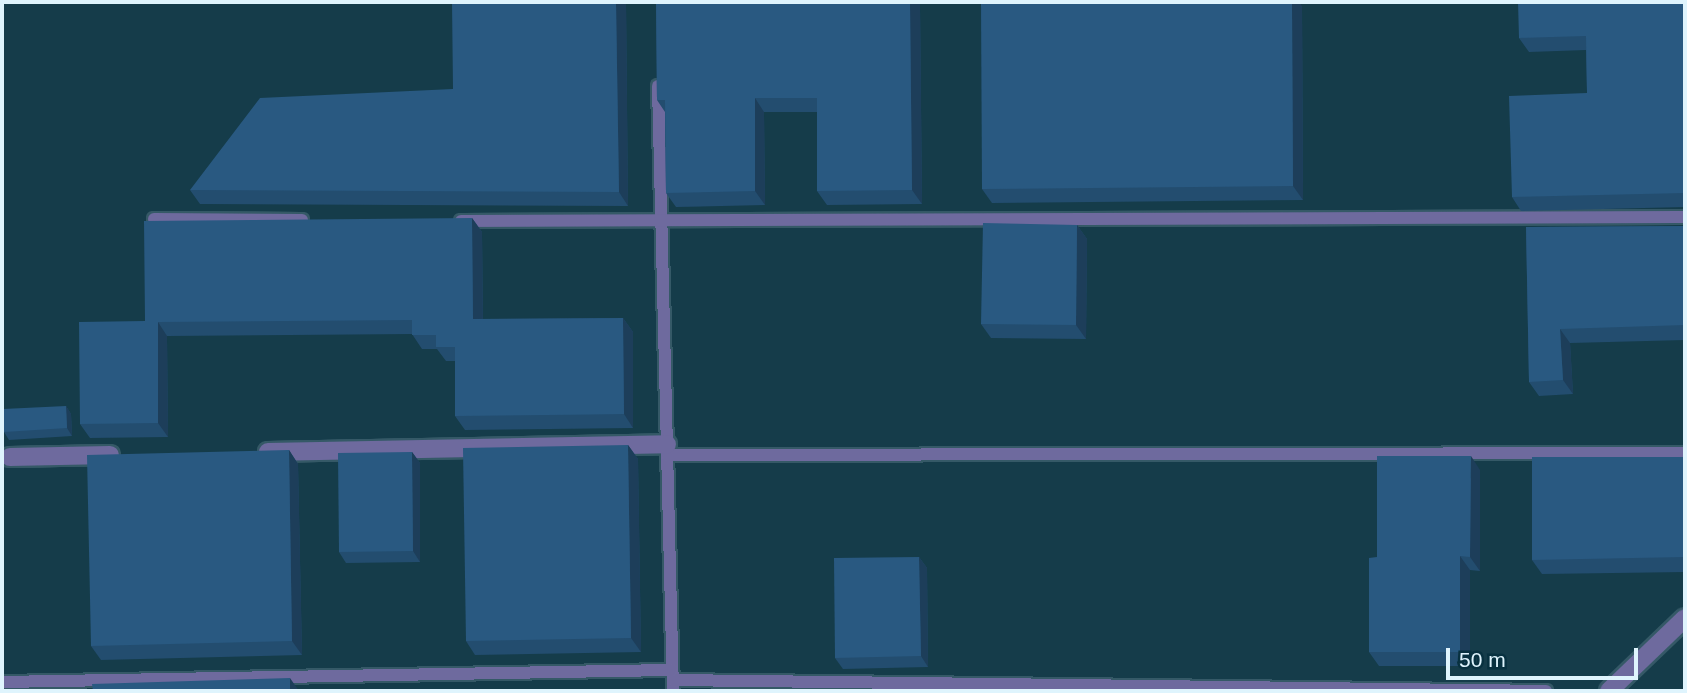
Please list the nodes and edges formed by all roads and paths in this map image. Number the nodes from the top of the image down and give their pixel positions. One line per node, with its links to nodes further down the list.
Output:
1 (658, 71): 6 (lane)
2 (1685, 218): 6 (lane)
3 (154, 219): 4 (lane)
4 (319, 220)
5 (442, 221): 6 (lane)
6 (662, 223): 7 (lane)
7 (667, 449): 8 (street); 9 (lane); 13 (lane)
8 (247, 452)
9 (1685, 453)
10 (135, 455): 11 (street)
11 (10, 457)
12 (1685, 618): 16 (street)
13 (673, 681): 14 (lane); 15 (lane)
14 (2, 682)
15 (1546, 691)
16 (1609, 691)

